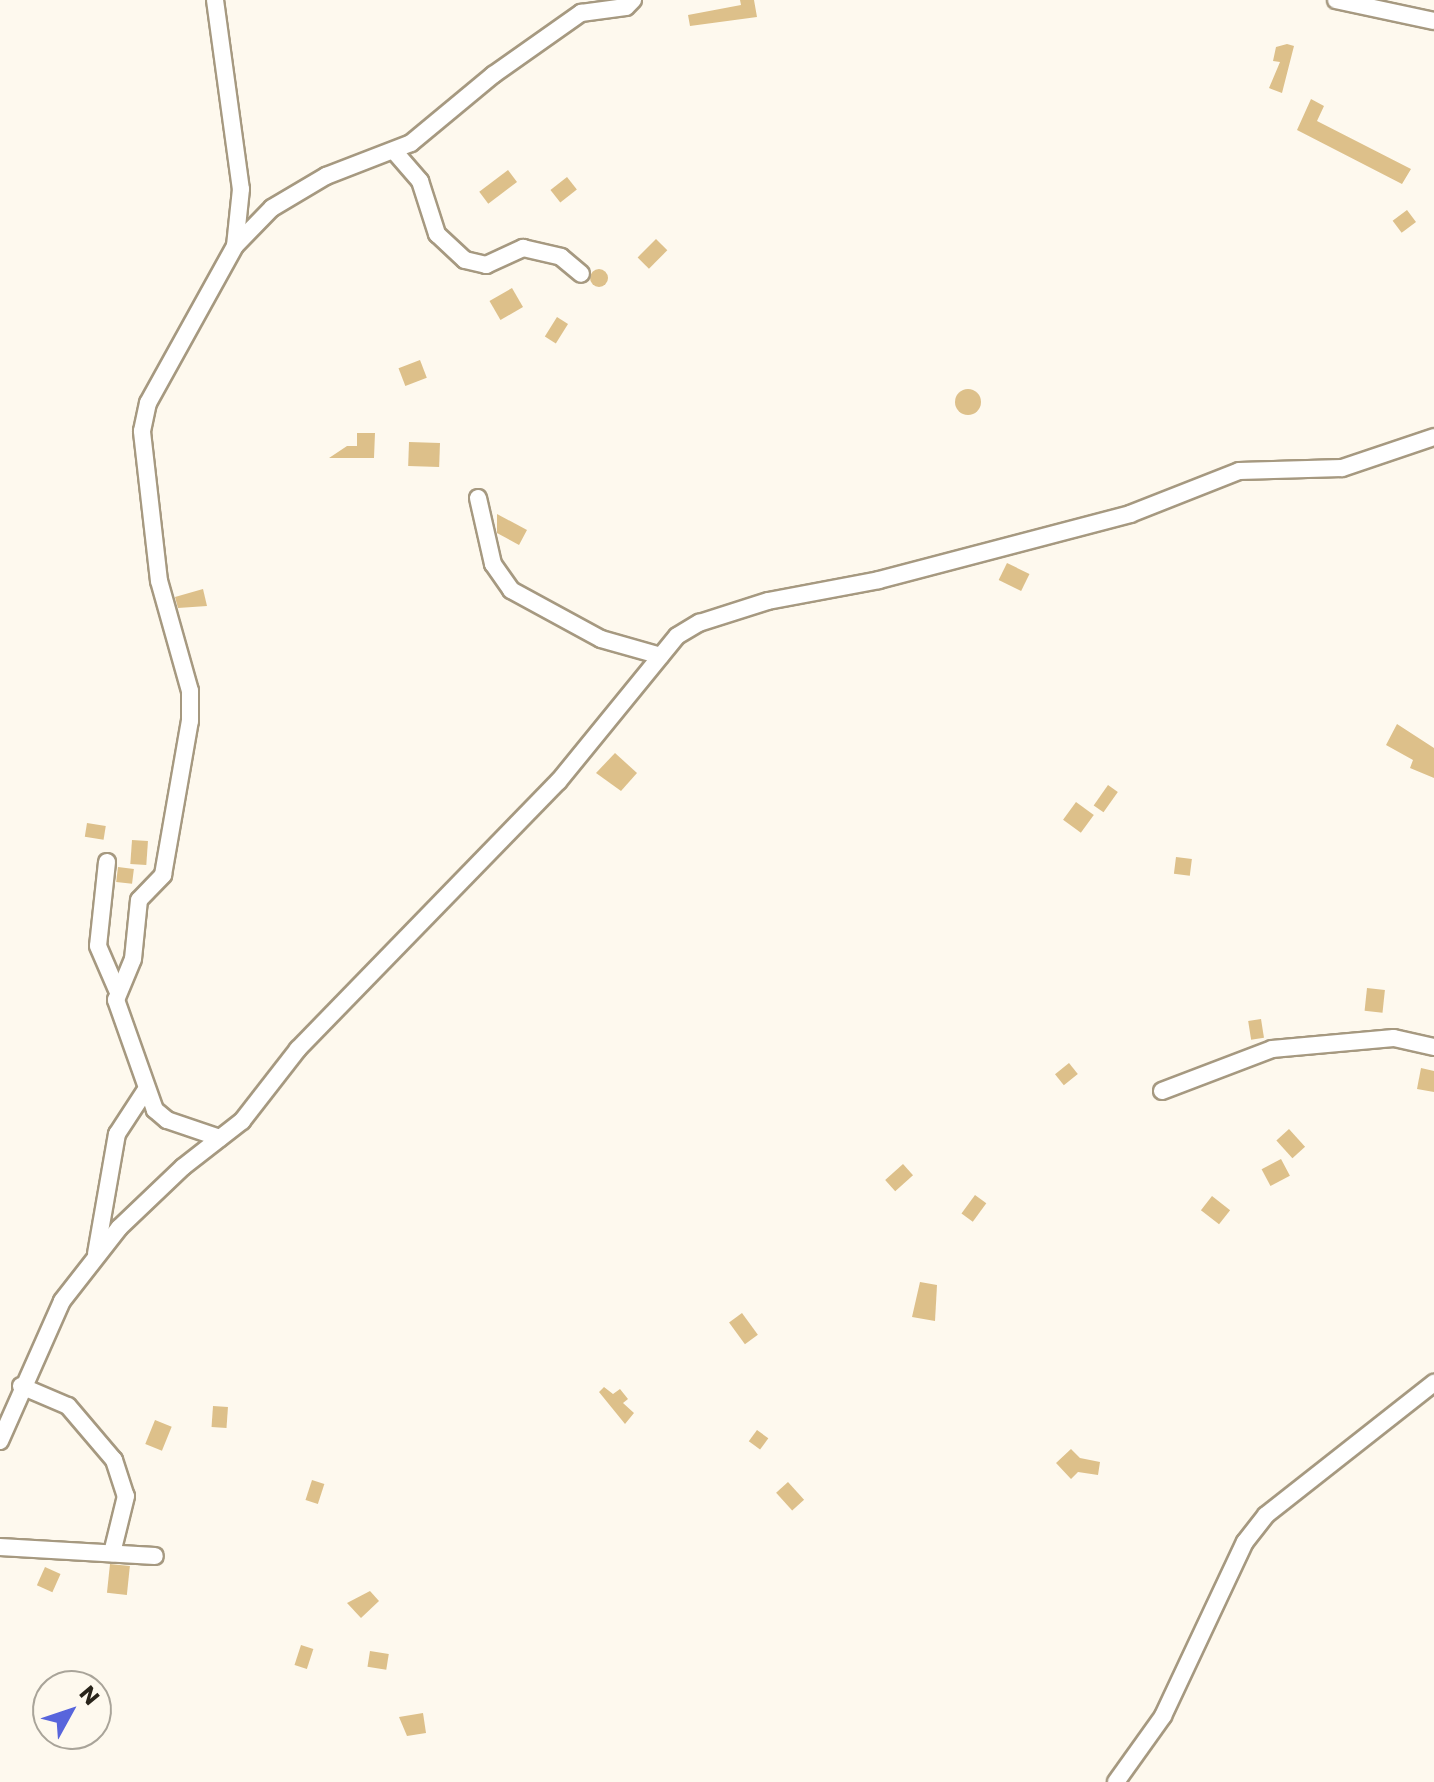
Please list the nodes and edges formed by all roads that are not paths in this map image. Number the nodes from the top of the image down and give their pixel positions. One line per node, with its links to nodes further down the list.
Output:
1 (215, 0): 6 (street)
2 (633, 0): 5 (street)
3 (1336, 0): 4 (street)
4 (1434, 21)
5 (394, 151): 6 (street); 7 (street)
6 (235, 246): 12 (street)
7 (581, 274)
8 (1434, 437): 10 (street)
9 (478, 498): 10 (street)
10 (661, 656): 16 (street)
11 (107, 862): 12 (street)
12 (117, 990): 14 (street)
13 (1434, 1047): 15 (street)
14 (145, 1091): 16 (street); 17 (street)
15 (1162, 1091)
16 (220, 1138): 17 (street)
17 (96, 1257): 19 (street)
18 (1434, 1383): 24 (street)
19 (21, 1386): 20 (street); 22 (street)
20 (0, 1441)
21 (0, 1547): 22 (street)
22 (112, 1553): 23 (street)
23 (155, 1556)
24 (1116, 1782)

